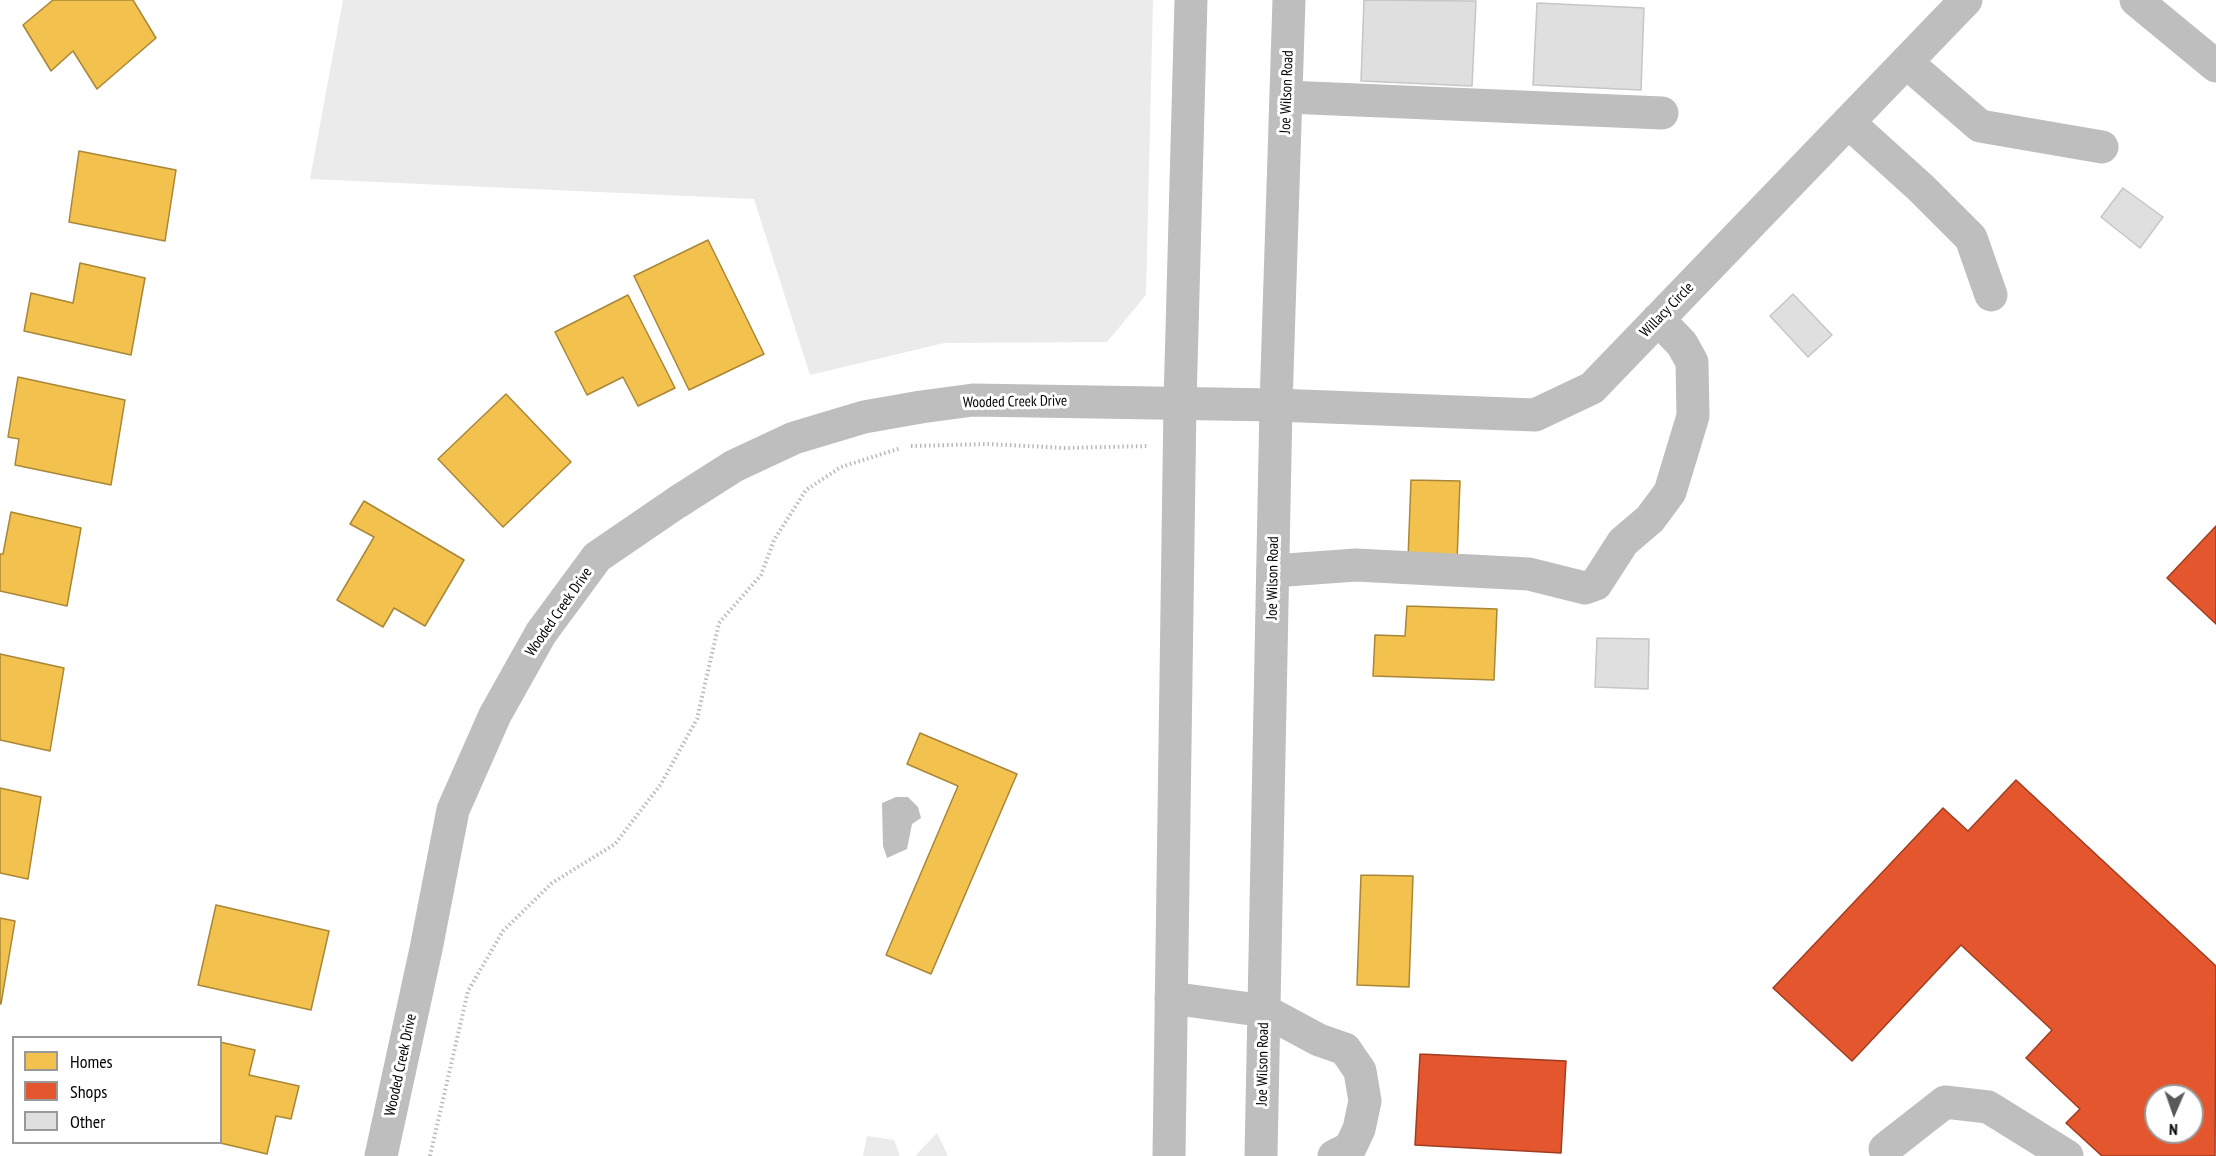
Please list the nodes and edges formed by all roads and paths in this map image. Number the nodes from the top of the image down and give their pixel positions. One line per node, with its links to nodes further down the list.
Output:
1 (1191, 0): 13 (main road)
2 (1289, 0): 7 (main road, Joe Wilson Road)
3 (1966, 0): 5 (main road, Willacy Circle)
4 (2136, 0): 6 (main road)
5 (1906, 62): 9 (main road, Willacy Circle); 10 (main road)
6 (2216, 66)
7 (1287, 97): 8 (main road); 14 (main road, Joe Wilson Road)
8 (1662, 113)
9 (1848, 122): 11 (main road); 12 (main road, Willacy Circle)
10 (2102, 147)
11 (1991, 294)
12 (1658, 319): 14 (main road, Willacy Circle); 16 (main road)
13 (1180, 403): 14 (main road, Willacy Circle); 15 (main road); 21 (main road, Wooded Creek Drive)
14 (1276, 405): 16 (main road, Joe Wilson Road)
15 (1179, 446): 17 (main road); 22 (path)
16 (1273, 571): 18 (main road, Joe Wilson Road)
17 (1171, 998): 18 (main road); 23 (main road)
18 (1265, 1011): 20 (main road); 24 (main road, Joe Wilson Road)
19 (1885, 1149): 25 (main road)
20 (1345, 1153)
21 (381, 1156)
22 (430, 1156)
23 (1169, 1156)
24 (1261, 1156)
25 (2067, 1156)

